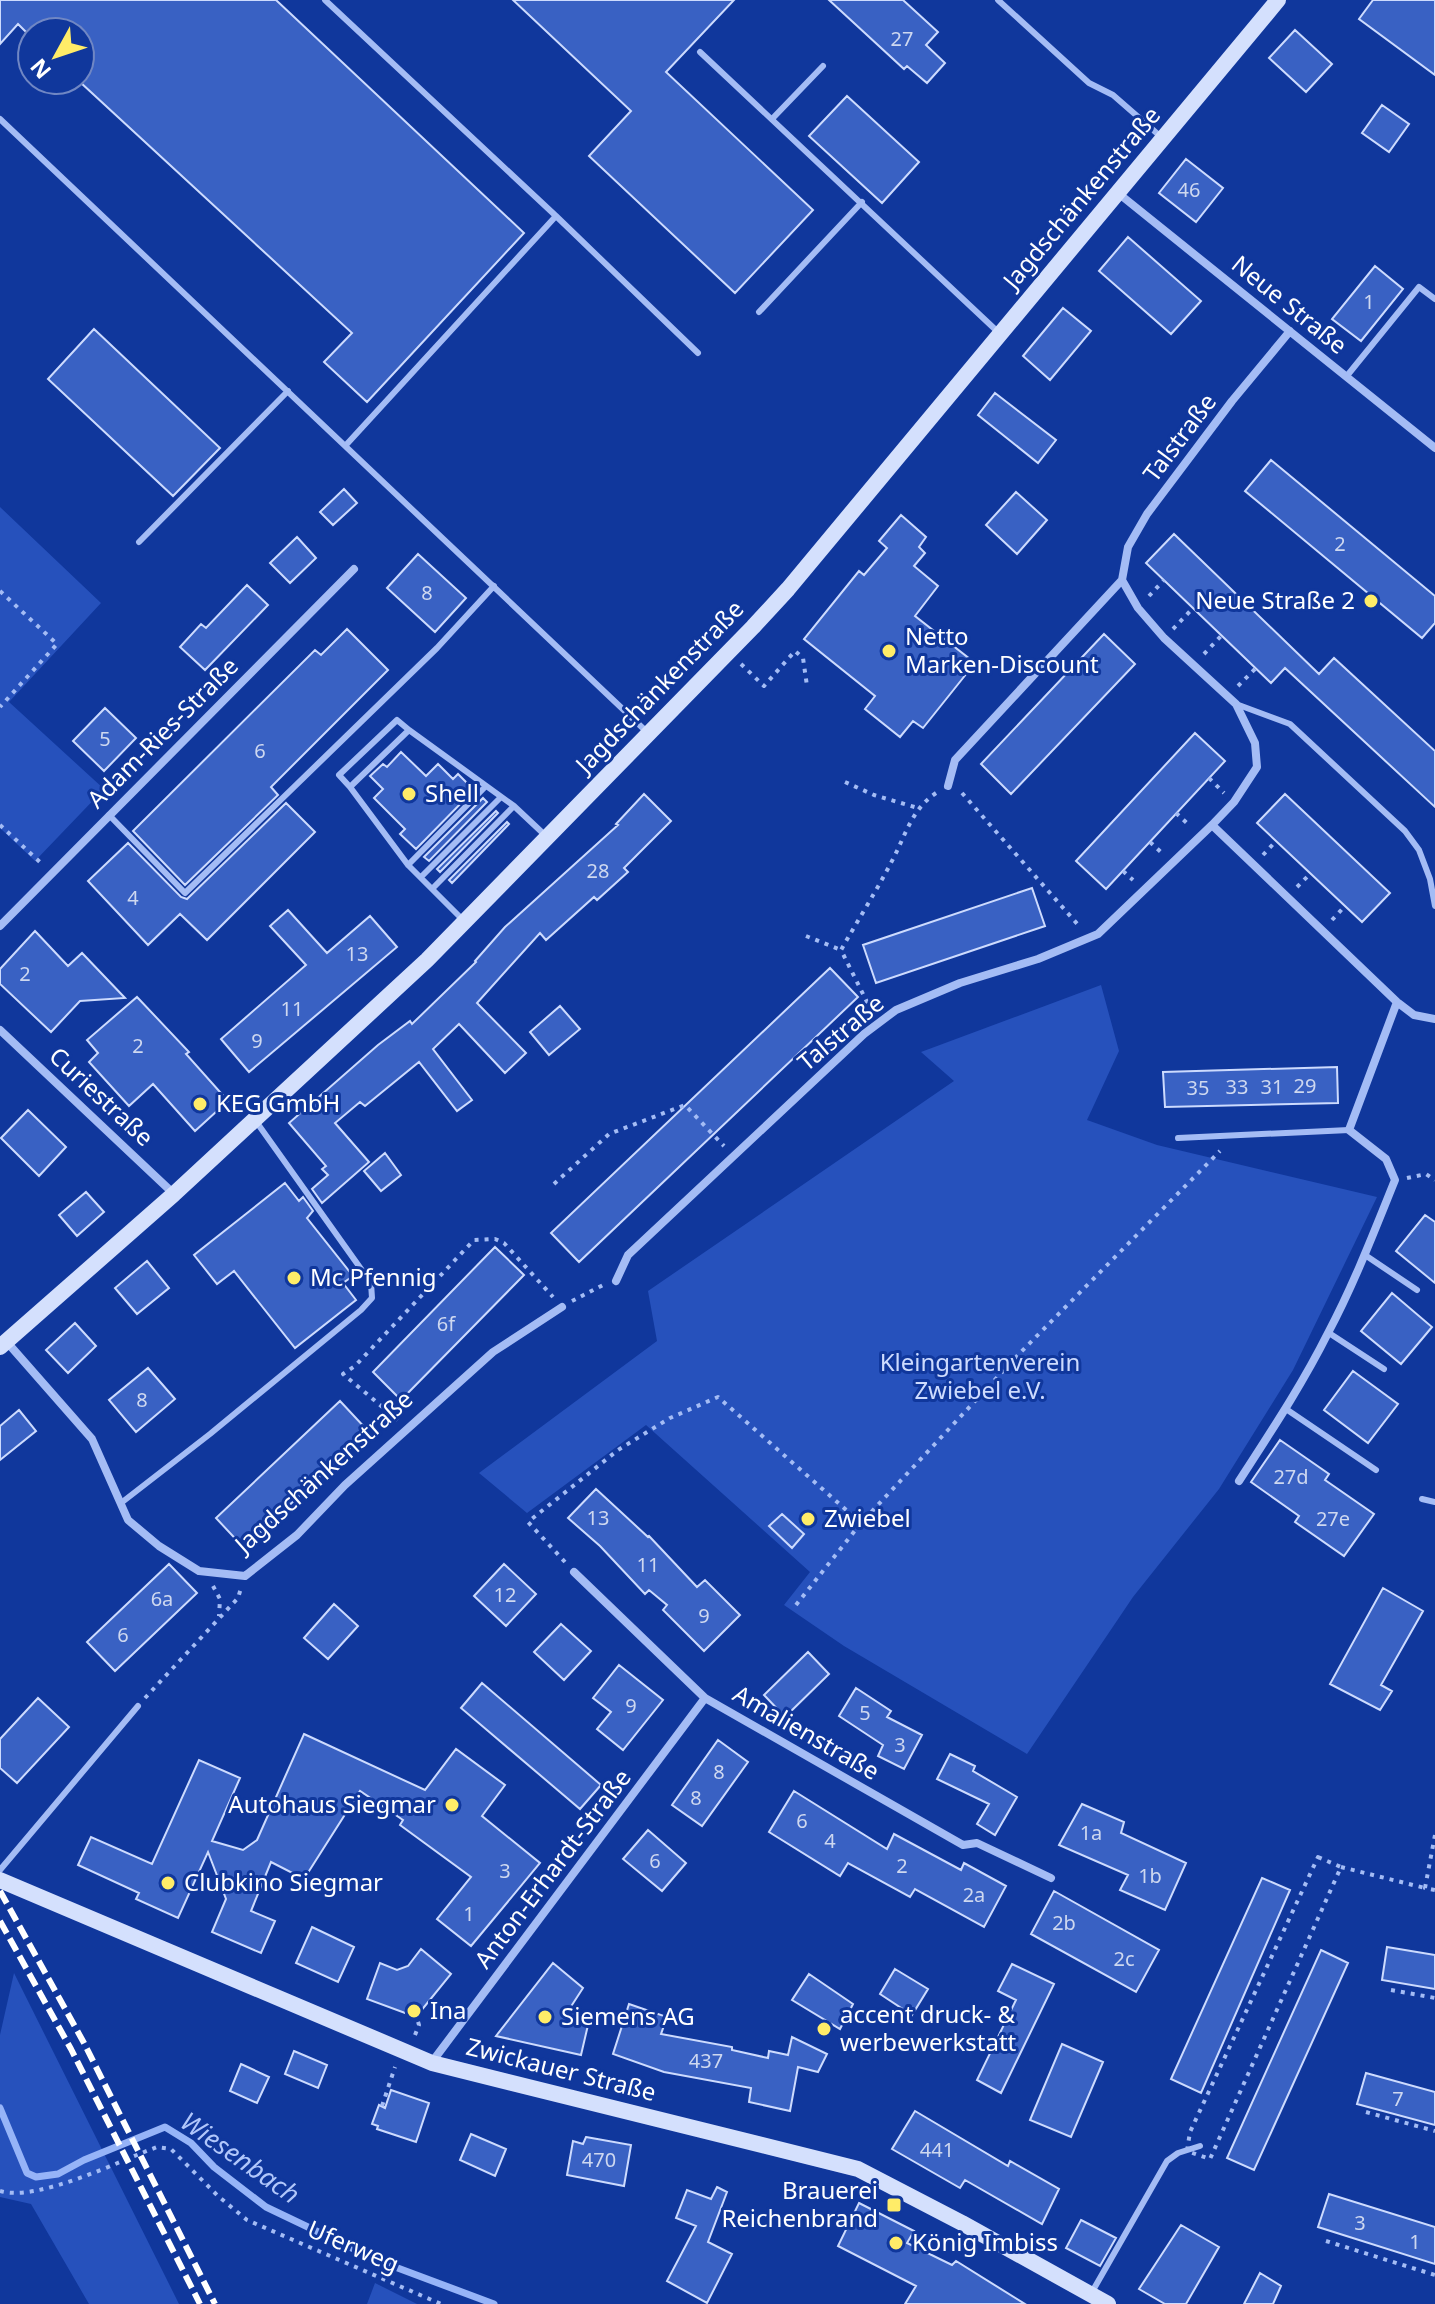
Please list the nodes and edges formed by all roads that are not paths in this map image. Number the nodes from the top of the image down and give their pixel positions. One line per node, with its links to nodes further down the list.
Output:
1 (325, 0): 11 (lane)
2 (998, 0): 8 (lane)
3 (1278, 0): 8 (main road, Jagdschänkenstraße)
4 (700, 52): 7 (lane)
5 (823, 66): 7 (lane)
6 (0, 119): 18 (lane)
7 (772, 119): 10 (lane)
8 (1163, 139): 9 (main road, Jagdschänkenstraße)
9 (1118, 193): 14 (street, Neue Straße); 15 (main road, Jagdschänkenstraße)
10 (862, 202): 13 (lane); 15 (lane)
11 (556, 216): 16 (lane); 20 (lane)
12 (1435, 299): 17 (lane)
13 (759, 312)
14 (1290, 331): 17 (street, Neue Straße); 23 (street, Talstraße)
15 (1000, 334): 27 (main road, Jagdschänkenstraße)
16 (698, 353)
17 (1346, 377): 19 (street, Neue Straße)
18 (288, 391): 20 (lane); 21 (lane)
19 (1433, 443)
20 (346, 445): 24 (lane)
21 (139, 542)
22 (354, 569): 33 (street, Adam-Ries-Straße)
23 (1122, 580): 25 (street, Talstraße); 29 (street, Talstraße)
24 (494, 586): 27 (lane); 33 (lane)
25 (1236, 704): 34 (street, Talstraße); 39 (lane, Talstraße)
26 (409, 730): 28 (lane); 30 (lane); 30 (lane)
27 (649, 734): 35 (main road, Jagdschänkenstraße)
28 (486, 786): 31 (lane); 36 (lane)
29 (948, 786)
30 (350, 787): 36 (lane)
31 (501, 797): 32 (lane); 37 (lane)
32 (514, 806): 35 (lane); 38 (lane)
33 (109, 815): 41 (street, Adam-Ries-Straße)
34 (1212, 825): 42 (street); 50 (street, Talstraße)
35 (547, 837): 40 (main road, Jagdschänkenstraße)
36 (408, 865): 37 (lane)
37 (421, 877): 38 (lane)
38 (433, 888): 40 (lane)
39 (1435, 906)
40 (464, 922): 45 (main road, Jagdschänkenstraße)
41 (0, 926)
42 (1397, 1002): 43 (street); 46 (street)
43 (1435, 1019)
44 (0, 1030): 48 (street, Curiestraße)
45 (255, 1120): 48 (main road, Jagdschänkenstraße); 61 (lane)
46 (1349, 1130): 47 (lane); 49 (street)
47 (1178, 1138)
48 (174, 1194): 54 (main road, Jagdschänkenstraße)
49 (1365, 1255): 51 (lane); 53 (street)
50 (616, 1281)
51 (1417, 1290)
52 (562, 1307): 61 (street, Jagdschänkenstraße)
53 (1329, 1333): 55 (lane); 56 (street)
54 (3, 1344): 61 (street, Jagdschänkenstraße)
55 (1384, 1369)
56 (1286, 1409): 57 (lane); 58 (street)
57 (1376, 1470)
58 (1239, 1481)
59 (1422, 1499): 60 (lane)
60 (1435, 1502)
61 (121, 1503)
62 (574, 1572): 63 (street, Amalienstraße)
63 (705, 1698): 66 (street, Amalienstraße); 68 (street, Anton-Erhardt-Straße)
64 (138, 1706): 65 (lane)
65 (0, 1870)
66 (1051, 1878)
67 (0, 1880): 68 (main road, Zwickauer Straße)
68 (432, 2063): 70 (main road, Zwickauer Straße)
69 (1200, 2146): 70 (lane)
70 (1088, 2299): 71 (main road, Zwickauer Straße)
71 (1108, 2304)

